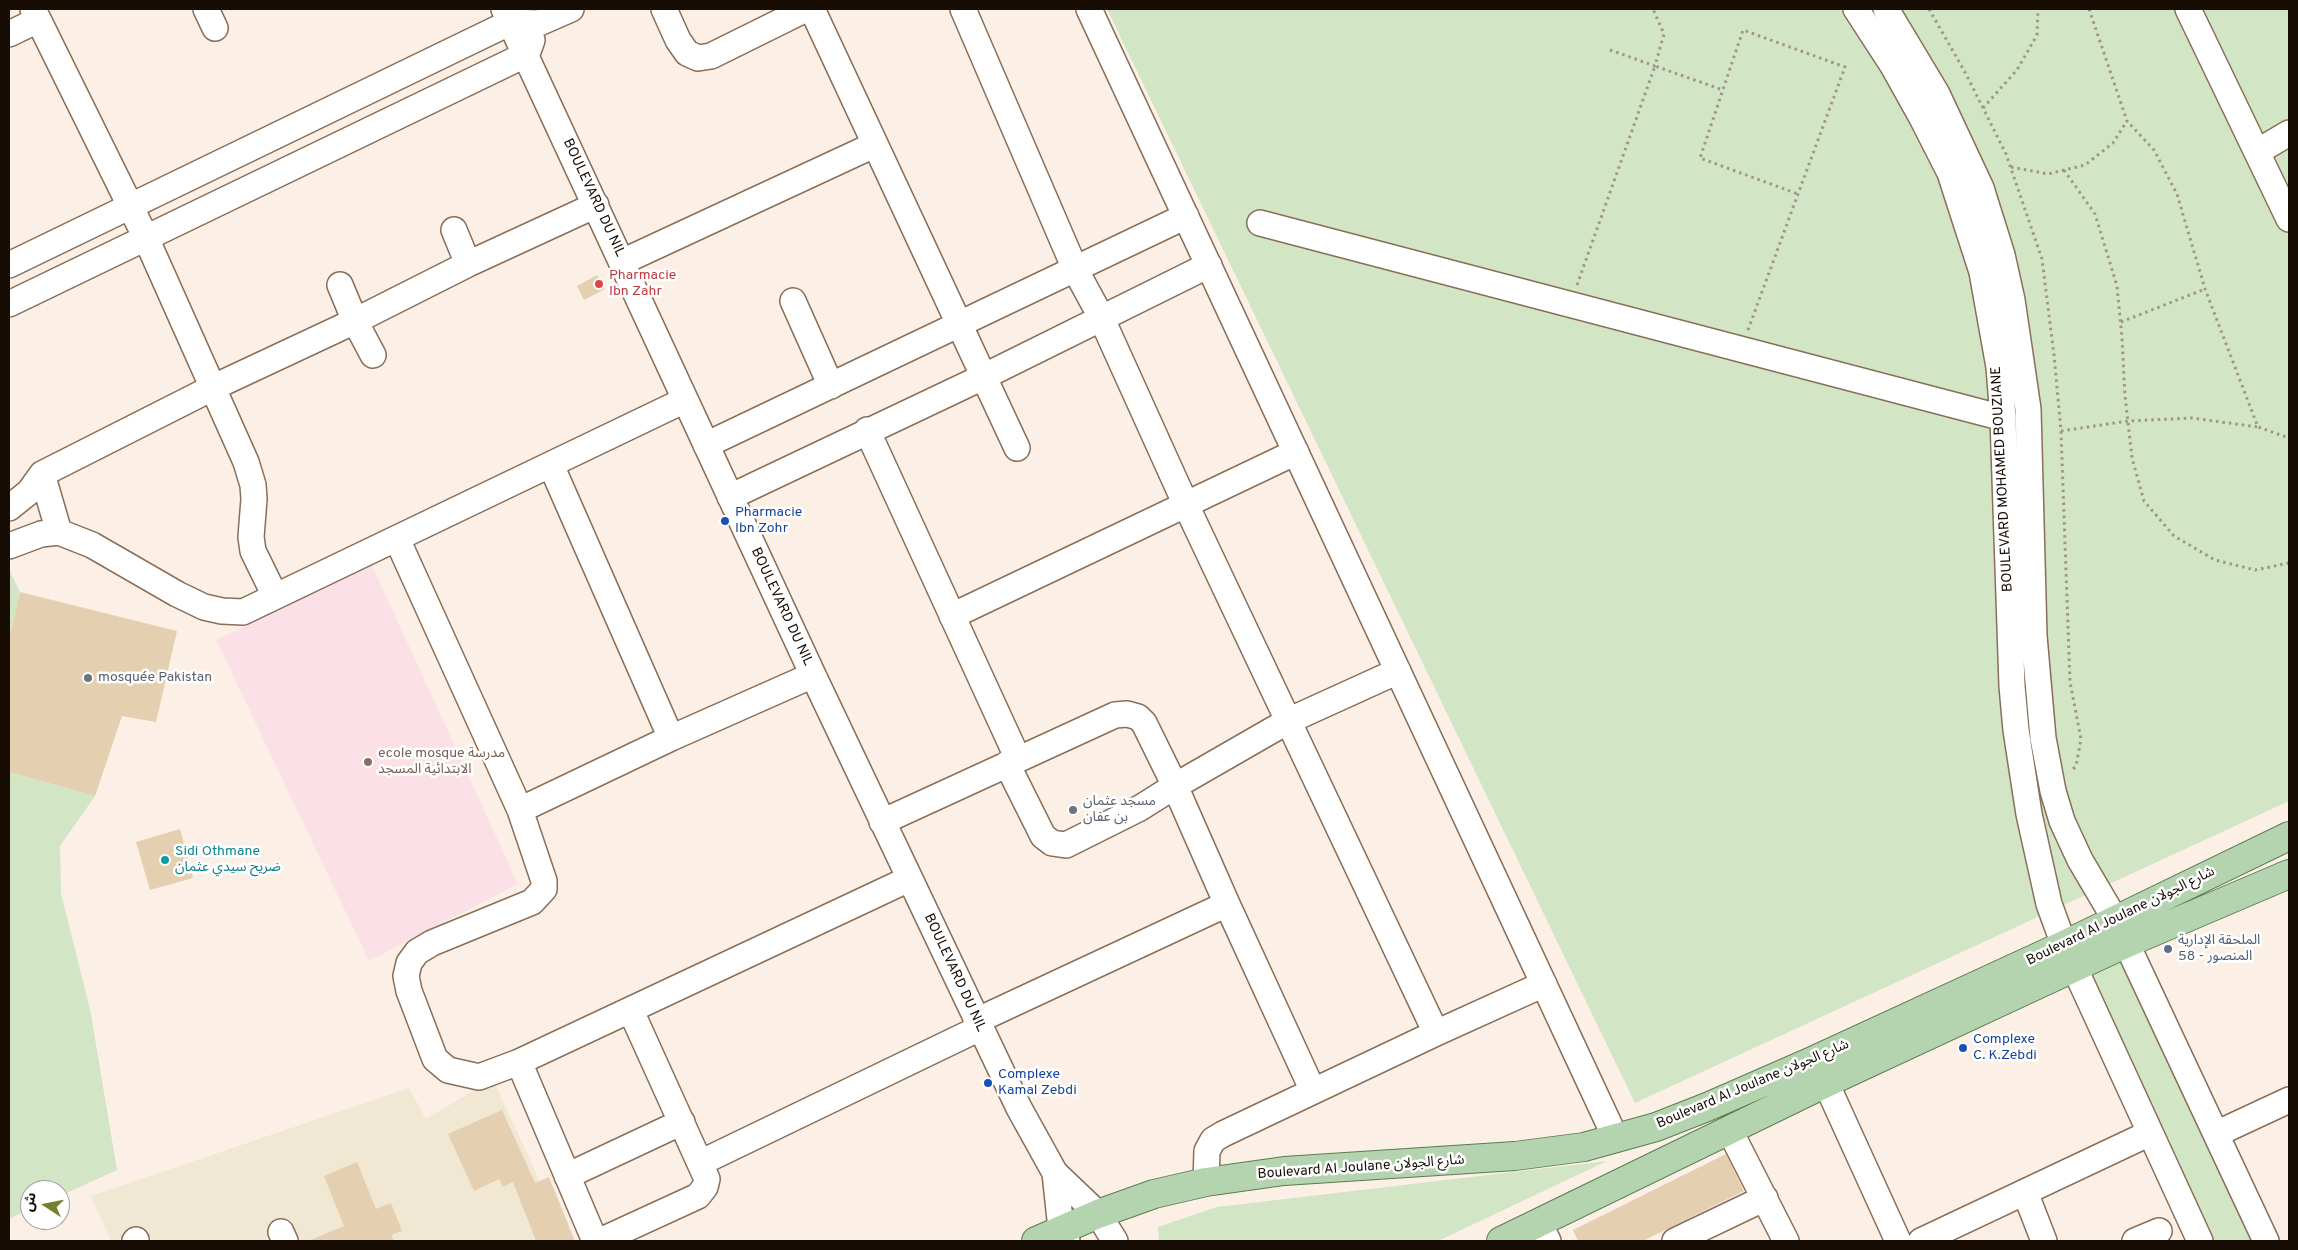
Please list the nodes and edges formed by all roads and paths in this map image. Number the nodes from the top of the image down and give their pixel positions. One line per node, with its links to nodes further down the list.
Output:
1 (571, 9): 14 (street)
2 (664, 9): 11 (street)
3 (963, 9): 39 (street)
4 (1090, 9): 30 (street)
5 (1653, 9): 18 (path)
6 (1856, 9): 55 (street, BOULEVARD MOHAMED BOUZIANE)
7 (1886, 9): 87 (street, BOULEVARD MOHAMED BOUZIANE)
8 (2038, 9): 20 (path)
9 (2089, 9): 21 (path)
10 (2188, 9): 24 (street)
11 (815, 10): 23 (street)
12 (35, 14): 15 (street); 28 (street)
13 (508, 16): 14 (street); 17 (street, BOULEVARD DU NIL); 28 (street)
14 (539, 23): 17 (street)
15 (9, 34)
16 (1610, 50): 18 (path)
17 (527, 54): 29 (street, BOULEVARD DU NIL); 34 (street)
18 (1655, 66): 19 (path); 44 (path)
19 (1723, 90): 27 (path); 27 (path)
20 (1983, 108)
21 (2127, 121): 26 (path); 41 (path)
22 (2289, 133): 24 (street)
23 (874, 145): 35 (street); 48 (street)
24 (2257, 152): 31 (street)
25 (2011, 167): 26 (path)
26 (2064, 170): 47 (path)
27 (1798, 194): 49 (path)
28 (130, 206): 34 (street); 37 (street)
29 (596, 206): 35 (street, BOULEVARD DU NIL); 36 (street)
30 (1186, 216): 38 (street); 39 (street)
31 (2289, 219)
32 (1260, 223): 44 (street)
33 (454, 230): 36 (street)
34 (146, 238): 43 (street); 53 (street)
35 (622, 262): 54 (street, BOULEVARD DU NIL)
36 (468, 264): 46 (street)
37 (9, 265)
38 (1209, 265): 45 (street); 63 (street)
39 (1075, 269): 45 (street); 48 (street)
40 (340, 285): 46 (street)
41 (2205, 289): 47 (path); 57 (path)
42 (793, 301): 52 (street)
43 (9, 304)
44 (1570, 304): 49 (street)
45 (1101, 317): 51 (street); 67 (street)
46 (355, 321): 50 (street); 53 (street)
47 (2120, 322): 56 (path)
48 (958, 324): 51 (street); 52 (street)
49 (1740, 349): 55 (street)
50 (373, 355)
51 (983, 376): 58 (street); 62 (street)
52 (831, 386): 61 (street)
53 (214, 387): 65 (street); 73 (street)
54 (685, 400): 61 (street, BOULEVARD DU NIL); 64 (street)
55 (2003, 418): 88 (street, BOULEVARD MOHAMED BOUZIANE)
56 (2128, 421): 57 (path); 59 (path); 72 (path)
57 (2258, 427): 60 (path)
58 (867, 430): 66 (street); 74 (street)
59 (2061, 431)
60 (2289, 438)
61 (706, 445): 66 (street, BOULEVARD DU NIL)
62 (1017, 448)
63 (1296, 452): 67 (street); 75 (street)
64 (551, 465): 70 (street); 78 (street)
65 (42, 474): 68 (street); 69 (street)
66 (730, 496): 76 (street, BOULEVARD DU NIL)
67 (1186, 505): 74 (street); 77 (street)
68 (9, 508)
69 (59, 532): 71 (street); 73 (street)
70 (397, 539): 73 (street); 81 (street)
71 (9, 546)
72 (2289, 564)
73 (275, 596)
74 (952, 616): 79 (street)
75 (1398, 671): 77 (street); 89 (street)
76 (813, 675): 78 (street); 82 (street, BOULEVARD DU NIL)
77 (1288, 721): 80 (street); 92 (street)
78 (671, 738): 81 (street)
79 (1012, 762): 80 (street); 80 (street); 82 (street)
80 (1175, 786): 86 (street)
81 (520, 810): 93 (street)
82 (882, 822): 85 (street, BOULEVARD DU NIL)
83 (2289, 836): 87 (main road, Boulevard Al Joulane شارع الجولان)
84 (2289, 874): 87 (main road, Boulevard Al Joulane شارع الجولان)
85 (909, 879): 90 (street); 91 (street, BOULEVARD DU NIL)
86 (1227, 904): 91 (street); 95 (street)
87 (2122, 932): 88 (main road, Boulevard Al Joulane شارع الجولان); 100 (street, BOULEVARD MOHAMED BOUZIANE)
88 (2069, 957): 94 (main road, Boulevard Al Joulane شارع الجولان); 99 (street, BOULEVARD MOHAMED BOUZIANE); 101 (main road, Boulevard Al Joulane شارع الجولان)
89 (1544, 984): 92 (street); 101 (street)
90 (631, 1011): 93 (street); 97 (street)
91 (978, 1024): 102 (street); 103 (street, BOULEVARD DU NIL)
92 (1436, 1033): 95 (street)
93 (519, 1062): 104 (street)
94 (1826, 1082): 98 (main road, Boulevard Al Joulane شارع الجولان); 119 (street)
95 (1312, 1090): 105 (street)
96 (2289, 1100): 100 (street)
97 (682, 1122): 102 (street); 104 (street)
98 (1730, 1131): 107 (street); 110 (main road, Boulevard Al Joulane شارع الجولان)
99 (2150, 1132): 106 (street); 123 (street, BOULEVARD MOHAMED BOUZIANE)
100 (2216, 1134): 124 (street, BOULEVARD MOHAMED BOUZIANE)
101 (1616, 1139): 105 (main road, Boulevard Al Joulane شارع الجولان)
102 (700, 1163): 113 (street)
103 (1055, 1173): 108 (street, BOULEVARD DU NIL); 111 (street, BOULEVARD DU NIL)
104 (567, 1176): 112 (street)
105 (1206, 1182): 108 (main road, Boulevard Al Joulane شارع الجولان)
106 (2025, 1192): 120 (street); 121 (street)
107 (1765, 1198): 117 (street); 118 (street)
108 (1098, 1214): 111 (main road, Boulevard Al Joulane شارع الجولان); 115 (street, BOULEVARD DU NIL)
109 (2159, 1231): 122 (street)
110 (1543, 1232): 116 (main road, Boulevard Al Joulane شارع الجولان)
111 (1064, 1235): 114 (main road, Boulevard Al Joulane شارع الجولان)
112 (596, 1241)
113 (600, 1241)
114 (1036, 1241)
115 (1115, 1241)
116 (1501, 1241)
117 (1675, 1241)
118 (1786, 1241)
119 (1898, 1241)
120 (1921, 1241)
121 (2044, 1241)
122 (2135, 1241)
123 (2200, 1241)
124 (2266, 1241)

